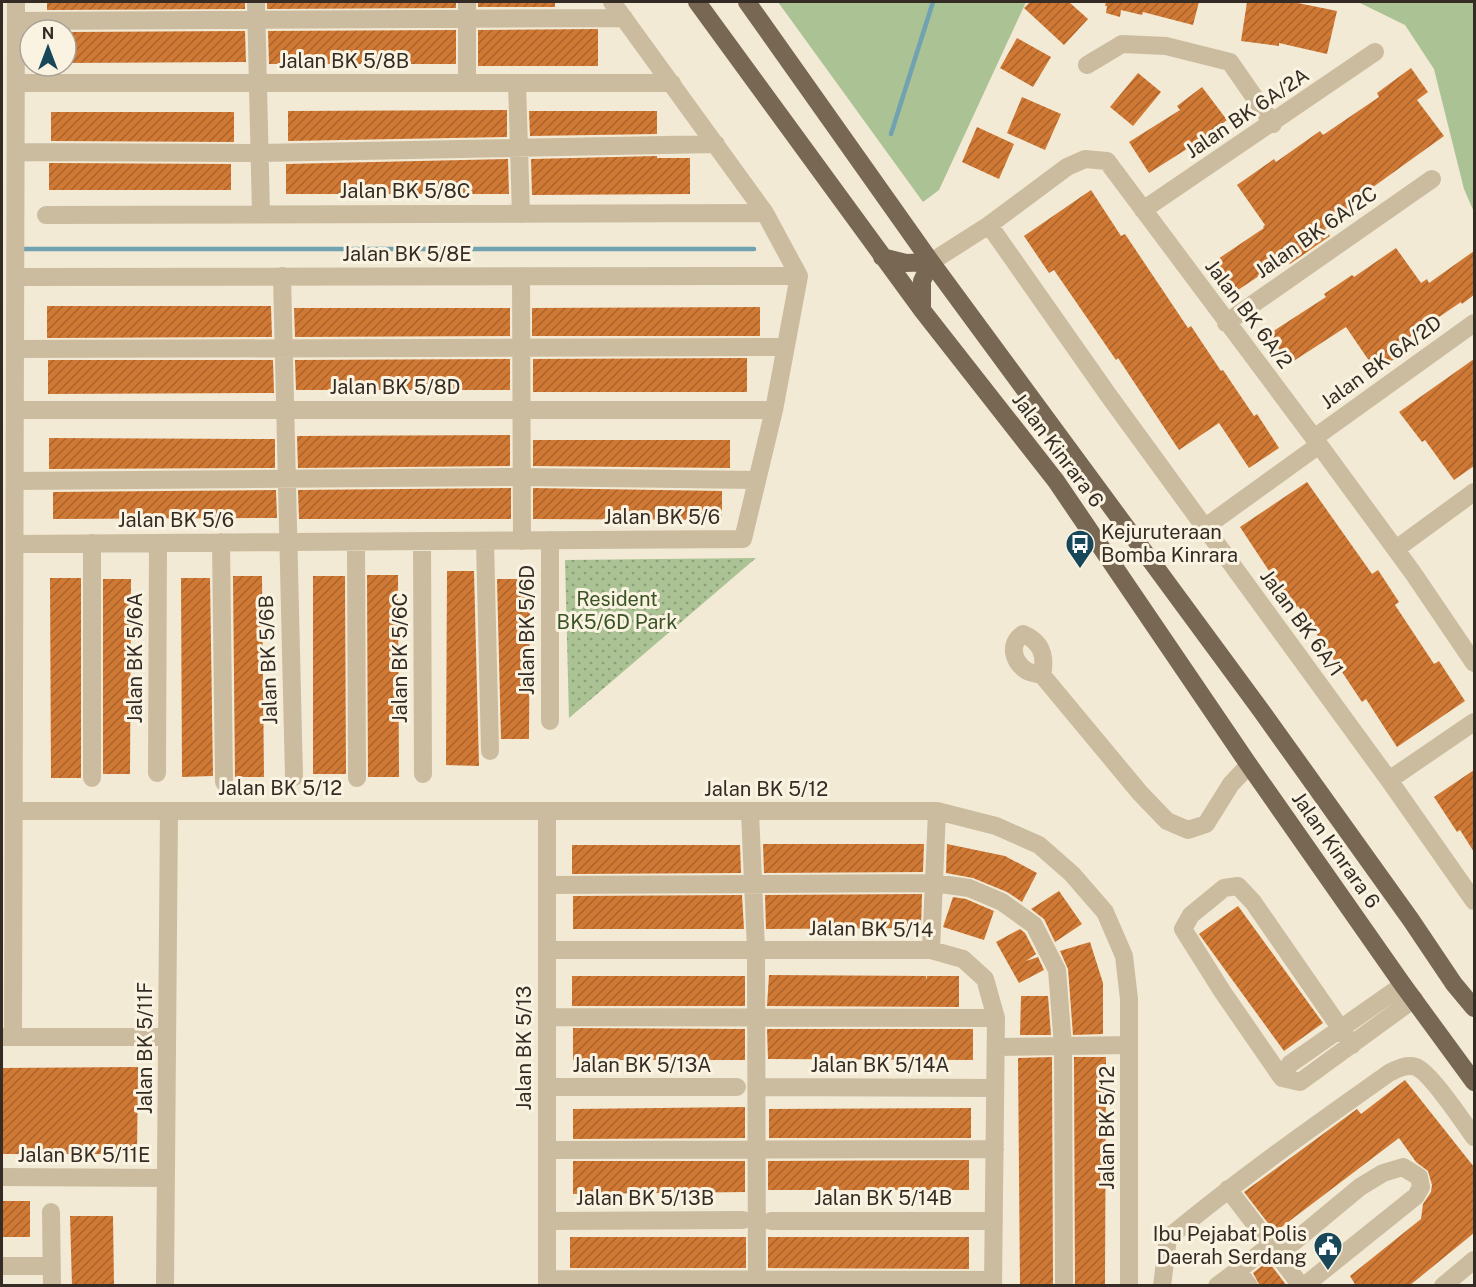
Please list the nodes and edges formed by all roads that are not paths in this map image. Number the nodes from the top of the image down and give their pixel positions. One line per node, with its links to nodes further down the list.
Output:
1 (16, 2): 8 (street)
2 (612, 2): 7 (street)
3 (697, 2): 28 (main road, Jalan Kinrara 6)
4 (747, 2): 29 (main road, Jalan Kinrara 6)
5 (256, 10): 6 (street); 8 (street); 15 (street)
6 (467, 11): 7 (street); 12 (street)
7 (624, 18): 14 (street)
8 (16, 21): 11 (street)
9 (1375, 52): 16 (street, Jalan BK 6A/2A)
10 (1087, 65): 16 (street)
11 (16, 83): 15 (street, Jalan BK 5/8B); 20 (street)
12 (467, 83): 13 (street, Jalan BK 5/8B); 15 (street, Jalan BK 5/8B)
13 (517, 83): 14 (street, Jalan BK 5/8B); 18 (street)
14 (672, 83): 17 (street)
15 (258, 84): 19 (street)
16 (1273, 124): 22 (street, Jalan BK 6A/2A)
17 (716, 144): 18 (street); 23 (street)
18 (519, 149): 19 (street); 25 (street)
19 (260, 153): 20 (street); 24 (street)
20 (11, 160): 33 (street)
21 (1432, 178): 35 (street, Jalan BK 6A/2C)
22 (1143, 210): 27 (street, Jalan BK 6A/2); 35 (street, Jalan BK 6A/2)
23 (765, 213): 25 (street, Jalan BK 5/8C); 32 (street)
24 (261, 214): 25 (street, Jalan BK 5/8C); 26 (street, Jalan BK 5/8C)
25 (522, 214)
26 (46, 215)
27 (989, 225): 29 (street, Jalan BK 6A/2); 51 (street, Jalan BK 6A/1)
28 (882, 256): 29 (main road); 34 (main road, Jalan Kinrara 6)
29 (931, 262): 34 (main road); 91 (main road, Jalan Kinrara 6)
30 (282, 276): 31 (street, Jalan BK 5/8E); 33 (street, Jalan BK 5/8E); 40 (street, Jalan BK 5/6B)
31 (521, 276): 32 (street, Jalan BK 5/8E); 39 (street)
32 (799, 276): 38 (street, Jalan BK 5/6)
33 (16, 277): 37 (street)
34 (922, 310): 69 (main road, Jalan Kinrara 6)
35 (1226, 323): 45 (street, Jalan BK 6A/2)
36 (1474, 323): 45 (street, Jalan BK 6A/2D)
37 (11, 342): 40 (street); 41 (street)
38 (786, 347): 39 (street); 44 (street, Jalan BK 5/6)
39 (521, 348): 40 (street); 43 (street)
40 (284, 349): 42 (street, Jalan BK 5/6B)
41 (15, 410): 42 (street, Jalan BK 5/8D); 49 (street)
42 (285, 410): 43 (street, Jalan BK 5/8D); 47 (street, Jalan BK 5/6B)
43 (522, 410): 44 (street, Jalan BK 5/8D); 46 (street)
44 (774, 410): 48 (street, Jalan BK 5/6)
45 (1317, 441): 51 (street, Jalan BK 6A/2D); 62 (street, Jalan BK 6A/2)
46 (522, 477): 47 (street); 48 (street); 56 (street)
47 (286, 478): 49 (street); 58 (street, Jalan BK 5/6B)
48 (757, 480): 53 (street, Jalan BK 5/6)
49 (15, 481): 52 (street)
50 (1474, 492): 62 (street)
51 (1204, 528): 75 (street, Jalan BK 6A/1)
52 (10, 533): 60 (street, Jalan BK 5/6); 65 (street)
53 (550, 540): 56 (street, Jalan BK 5/6); 66 (street, Jalan BK 5/6D)
54 (422, 541): 55 (street, Jalan BK 5/6); 59 (street, Jalan BK 5/6); 71 (street, Jalan BK 5/6C)
55 (485, 541): 56 (street, Jalan BK 5/6); 68 (street)
56 (522, 541)
57 (221, 542): 58 (street, Jalan BK 5/6); 61 (street, Jalan BK 5/6); 76 (street)
58 (287, 542): 59 (street, Jalan BK 5/6); 72 (street, Jalan BK 5/6B)
59 (356, 542): 74 (street)
60 (92, 543): 61 (street, Jalan BK 5/6); 73 (street)
61 (158, 543): 70 (street, Jalan BK 5/6A)
62 (1396, 549): 63 (street, Jalan BK 6A/2)
63 (1474, 663)
64 (1042, 675): 69 (street)
65 (8, 696): 77 (street)
66 (550, 721)
67 (1474, 723): 75 (street)
68 (489, 751)
69 (1250, 765): 90 (main road, Jalan Kinrara 6)
70 (157, 773)
71 (423, 774)
72 (294, 777)
73 (92, 778)
74 (357, 778)
75 (1389, 780): 85 (street, Jalan BK 6A/1)
76 (224, 782)
77 (14, 811): 78 (street, Jalan BK 5/12); 86 (street)
78 (169, 811): 79 (street, Jalan BK 5/12); 97 (street, Jalan BK 5/11F)
79 (547, 811): 81 (street, Jalan BK 5/12); 84 (street, Jalan BK 5/13)
80 (938, 811): 81 (street, Jalan BK 5/12); 83 (street); 99 (street, Jalan BK 5/12)
81 (750, 812): 82 (street)
82 (753, 883): 83 (street); 84 (street); 88 (street)
83 (934, 883): 89 (street); 100 (street)
84 (547, 885): 87 (street, Jalan BK 5/13)
85 (1474, 901)
86 (8, 904): 96 (street)
87 (547, 950): 88 (street, Jalan BK 5/14); 93 (street, Jalan BK 5/13)
88 (756, 950): 89 (street, Jalan BK 5/14); 92 (street)
89 (931, 950): 94 (street, Jalan BK 5/14)
90 (1408, 992): 95 (street); 98 (street); 103 (main road, Jalan Kinrara 6)
91 (1474, 1008)
92 (756, 1016): 93 (street); 94 (street); 109 (street)
93 (547, 1017): 104 (street, Jalan BK 5/13)
94 (996, 1018): 101 (street, Jalan BK 5/14)
95 (1342, 1029): 98 (street); 102 (street); 102 (street)
96 (7, 1037): 97 (street)
97 (167, 1037): 113 (street, Jalan BK 5/11F)
98 (1352, 1044): 102 (street)
99 (1129, 1045): 100 (street); 131 (street, Jalan BK 5/12)
100 (1063, 1046): 101 (street); 130 (street)
101 (996, 1047): 107 (street, Jalan BK 5/14)
102 (1282, 1078)
103 (1474, 1082)
104 (547, 1087): 105 (street, Jalan BK 5/13A); 111 (street, Jalan BK 5/13)
105 (737, 1087)
106 (765, 1087): 107 (street, Jalan BK 5/14A)
107 (995, 1088): 110 (street, Jalan BK 5/14)
108 (1474, 1137): 114 (street)
109 (757, 1149): 110 (street); 111 (street); 126 (street)
110 (994, 1149): 119 (street, Jalan BK 5/14)
111 (547, 1150): 117 (street, Jalan BK 5/13)
112 (2, 1177): 113 (street, Jalan BK 5/11E)
113 (166, 1178): 129 (street, Jalan BK 5/11F)
114 (1228, 1189): 120 (street); 132 (street)
115 (51, 1212): 123 (street)
116 (743, 1220): 117 (street, Jalan BK 5/13B)
117 (547, 1221): 125 (street, Jalan BK 5/13)
118 (771, 1221): 119 (street, Jalan BK 5/14B)
119 (994, 1221): 127 (street, Jalan BK 5/14)
120 (1275, 1250): 124 (street); 135 (street); 135 (street)
121 (1474, 1260): 136 (street)
122 (2, 1266): 123 (street)
123 (51, 1266): 128 (street)
124 (1237, 1270): 133 (street); 134 (street)
125 (547, 1282): 126 (street)
126 (757, 1283): 127 (street)
127 (993, 1283)
128 (51, 1286)
129 (165, 1286)
130 (1064, 1286)
131 (1129, 1286)
132 (1162, 1286)
133 (1216, 1286)
134 (1249, 1286)
135 (1303, 1286)
136 (1443, 1286)

